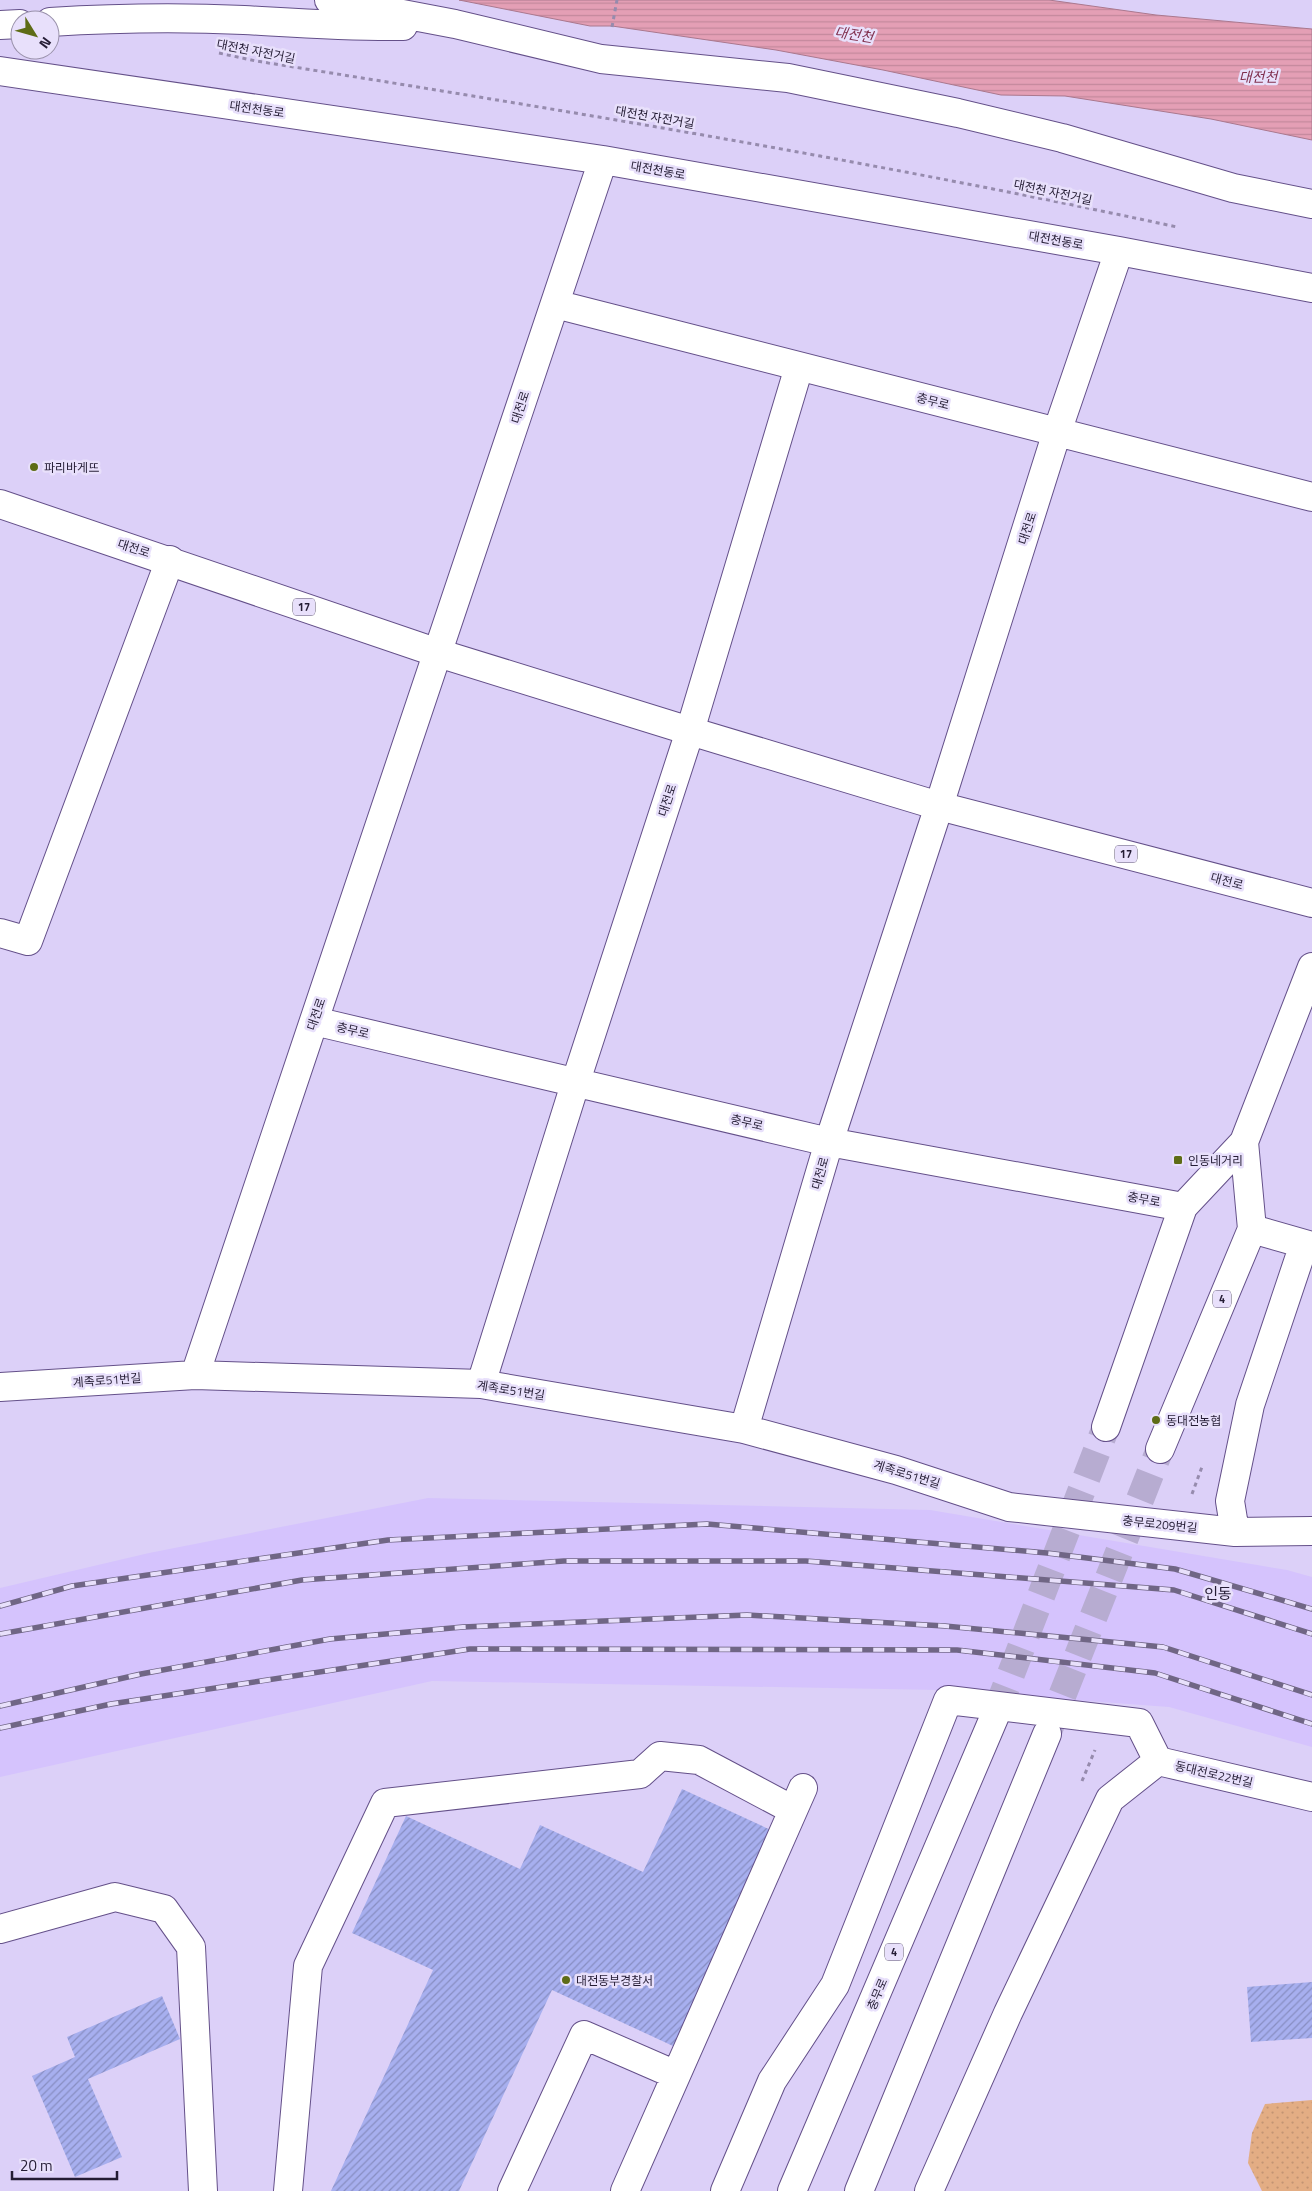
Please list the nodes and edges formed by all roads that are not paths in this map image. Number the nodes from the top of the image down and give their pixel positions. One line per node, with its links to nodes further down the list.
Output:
1 (329, 0): 3 (street)
2 (60, 21): 3 (street)
3 (455, 24): 6 (street)
4 (0, 71): 5 (street, 대전천동로)
5 (603, 160): 7 (street, 대전천동로); 9 (street, 대전로)
6 (1312, 204)
7 (1119, 251): 8 (street, 대전천동로); 11 (street, 대전로)
8 (1312, 288)
9 (555, 304): 10 (street, 충무로); 15 (street, 대전로)
10 (799, 367): 11 (street, 충무로); 16 (street, 대전로)
11 (1057, 432): 12 (street, 충무로); 17 (street, 대전로)
12 (1312, 497)
13 (0, 504): 14 (street, 대전로 / 17)
14 (170, 560): 15 (street, 대전로 / 17); 19 (street)
15 (438, 653): 16 (street, 대전로 / 17); 21 (street, 대전로)
16 (690, 731): 17 (street, 대전로 / 17); 22 (street, 대전로)
17 (939, 806): 18 (street, 대전로 / 17); 23 (street, 대전로)
18 (1312, 903)
19 (0, 933)
20 (1312, 967): 24 (street, 4)
21 (314, 1021): 22 (street, 충무로); 28 (street, 대전로)
22 (576, 1081): 23 (street, 충무로); 29 (street, 대전로)
23 (829, 1142): 25 (street, 충무로); 32 (street, 대전로)
24 (1244, 1142): 25 (street, 4); 26 (street, 4)
25 (1184, 1206): 31 (street, 4)
26 (1252, 1229): 27 (street); 33 (street, 4)
27 (1308, 1245): 36 (street)
28 (194, 1375): 29 (street, 계족로51번길); 30 (street, 계족로51번길)
29 (481, 1384): 32 (street, 계족로51번길)
30 (0, 1387)
31 (1106, 1426)
32 (744, 1429): 34 (street, 계족로51번길)
33 (1160, 1449)
34 (1009, 1507): 36 (street, 충무로209번길)
35 (1312, 1531): 36 (street, 충무로209번길)
36 (1235, 1532)
37 (996, 1713): 48 (street, 충무로 / 4)
38 (1047, 1734): 49 (street)
39 (1158, 1761): 40 (street, 동대전로22번길); 47 (street, 동대전로22번길); 50 (street)
40 (1312, 1797)
41 (0, 1928): 43 (street)
42 (676, 2076): 44 (street); 45 (street); 46 (street)
43 (203, 2191)
44 (288, 2191)
45 (512, 2191)
46 (625, 2191)
47 (725, 2191)
48 (792, 2191)
49 (859, 2191)
50 (929, 2191)

